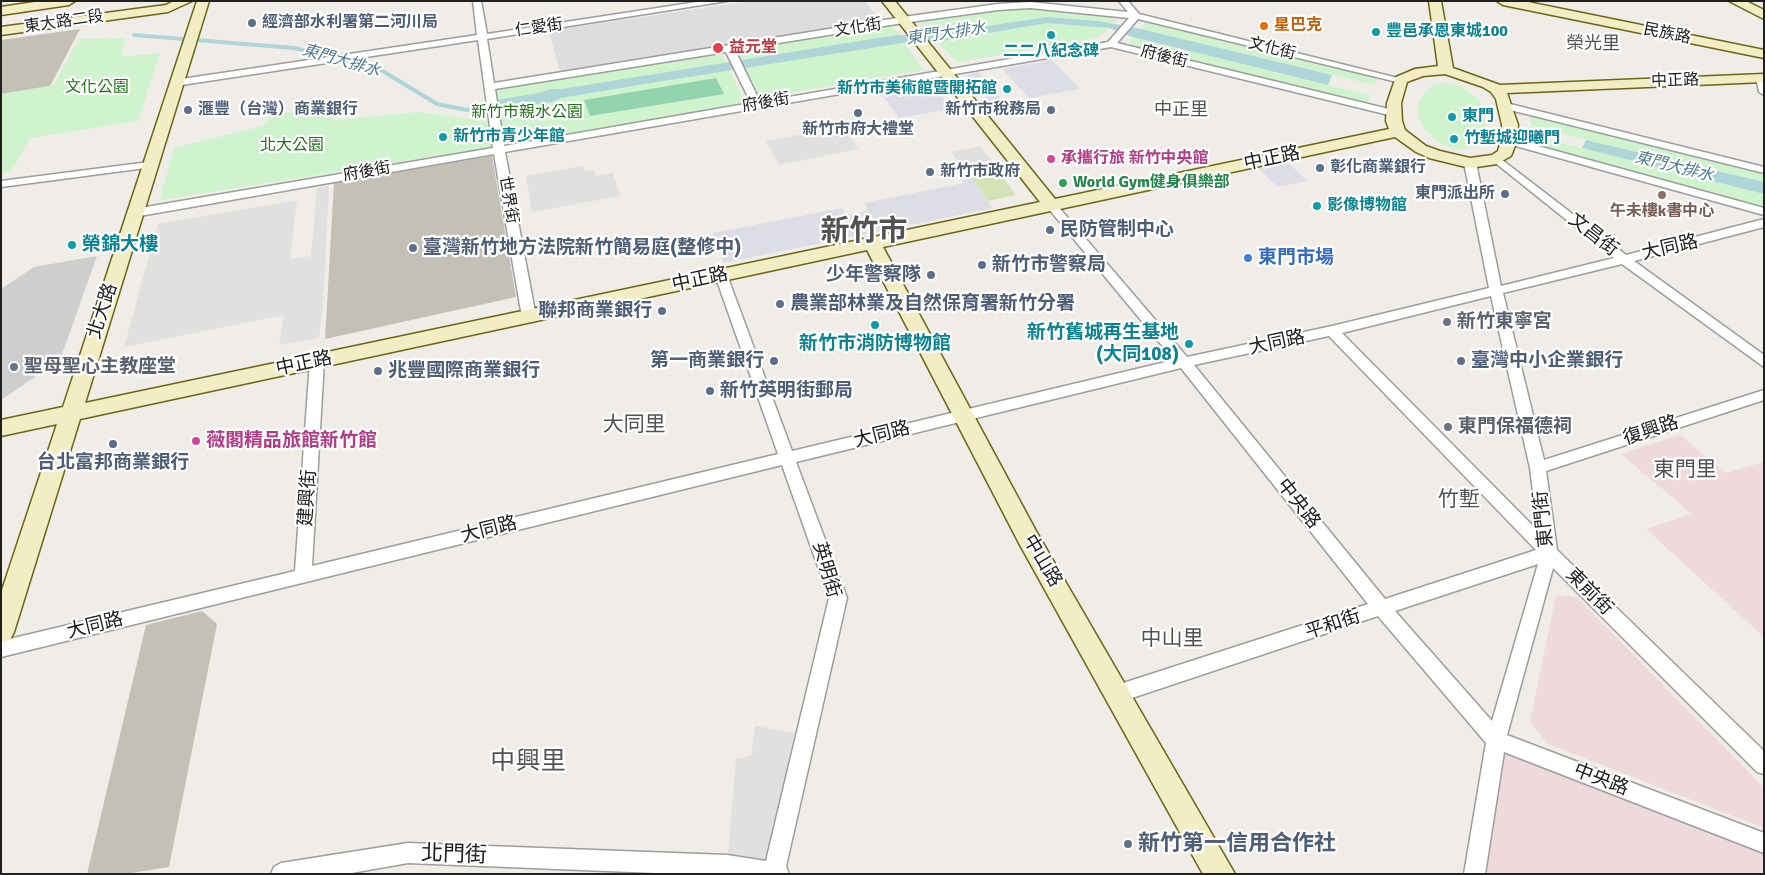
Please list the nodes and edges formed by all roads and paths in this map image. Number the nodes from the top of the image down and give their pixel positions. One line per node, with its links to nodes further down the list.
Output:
1 (158, 1): 16 (street, 東大路二段)
2 (186, 1): 18 (street, 東大路二段)
3 (202, 1): 28 (street, 北大路)
4 (477, 1): 19 (street)
5 (723, 1): 19 (street, 仁愛街)
6 (888, 1): 17 (street)
7 (1123, 1): 14 (street)
8 (1435, 1): 25 (street)
9 (1503, 1): 21 (street, 民族路)
10 (1735, 1): 13 (street)
11 (73, 4): 12 (street, 東大路二段); 15 (street, 東大路二段)
12 (1, 10)
13 (1764, 15)
14 (1136, 16): 17 (street, 文化街); 20 (street); 27 (street, 文化街)
15 (1, 18)
16 (1, 24)
17 (907, 26): 22 (street, 文化街); 26 (street, 中央路)
18 (1, 31)
19 (482, 37): 28 (street, 仁愛街); 31 (street)
20 (1111, 44): 26 (street, 府後街); 34 (street, 府後街)
21 (1742, 50): 23 (street, 民族路); 24 (street, 民族路)
22 (731, 52): 31 (street, 文化街); 32 (street)
23 (1764, 54)
24 (1764, 58)
25 (1446, 70): 27 (street); 30 (street)
26 (946, 72): 32 (street, 府後街); 43 (street, 中央路)
27 (1401, 80): 34 (street)
28 (175, 83): 40 (street, 北大路)
29 (1763, 83): 30 (street, 中正路)
30 (1497, 90): 33 (street)
31 (491, 92): 37 (street, 世界街)
32 (757, 105): 37 (street, 府後街)
33 (1506, 106): 36 (street); 41 (street)
34 (1393, 114): 35 (street)
35 (1398, 132): 39 (street); 43 (street, 中正路)
36 (1509, 141): 38 (street); 44 (street)
37 (499, 150): 45 (street, 府後街); 51 (street, 世界街)
38 (1497, 159): 39 (street); 48 (street, 文昌街)
39 (1470, 163): 50 (street, 東門街)
40 (149, 166): 42 (street); 45 (street, 北大路)
41 (1764, 170)
42 (1, 184)
43 (1052, 206): 47 (street, 中正路); 54 (street, 中央路)
44 (1764, 212)
45 (134, 213): 57 (street, 北大路)
46 (1764, 223): 48 (street, 大同路)
47 (872, 243): 49 (street, 中正路); 58 (street, 中山路)
48 (1623, 259): 50 (street, 大同路); 55 (street, 文昌街)
49 (721, 276): 51 (street, 中正路); 60 (street, 英明街)
50 (1496, 291): 52 (street, 大同路); 61 (street, 東門街)
51 (529, 317): 53 (street, 中正路)
52 (1332, 331): 54 (street, 大同路); 62 (street, 東前街)
53 (317, 361): 57 (street, 中正路); 63 (street, 建興街)
54 (1184, 362): 58 (street, 大同路); 64 (street, 中央路)
55 (1764, 362)
56 (1764, 395): 61 (street, 復興路)
57 (71, 413): 59 (street, 中正路); 65 (street, 北大路)
58 (964, 415): 60 (street, 大同路); 67 (street, 中山路)
59 (1, 428)
60 (788, 458): 63 (street, 大同路); 71 (street, 英明街)
61 (1538, 468): 62 (street, 東門街)
62 (1549, 553): 64 (street, 平和街); 68 (street, 東門街); 69 (street, 東前街)
63 (303, 575): 66 (street, 大同路)
64 (1383, 609): 67 (street, 平和街); 68 (street, 中央路)
65 (1, 632)
66 (1, 649)
67 (1117, 694): 73 (street, 中山路)
68 (1496, 740): 70 (street, 中央路); 74 (street, 東門街)
69 (1764, 765)
70 (1764, 843)
71 (776, 873): 72 (street, 北門街)
72 (280, 874)
73 (1220, 874)
74 (1474, 874)

